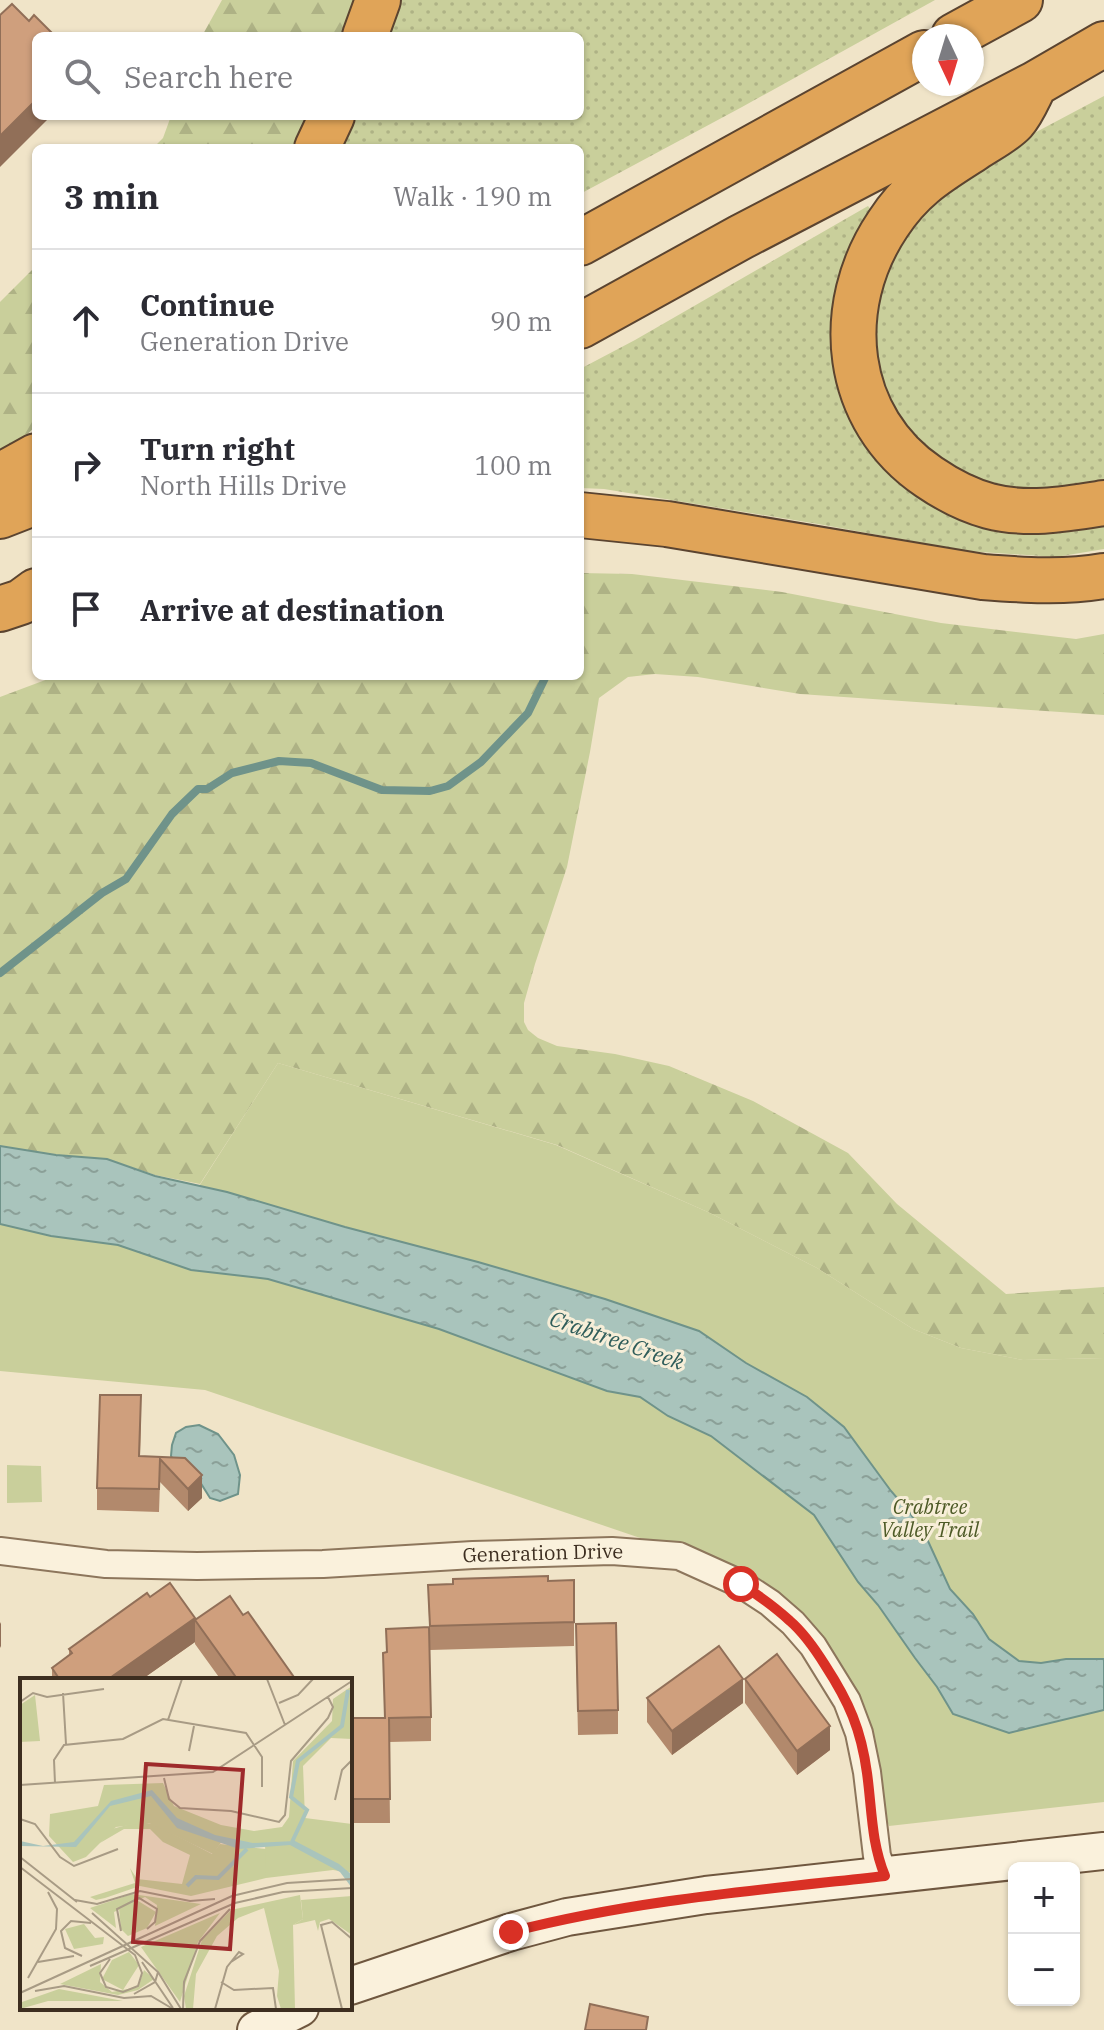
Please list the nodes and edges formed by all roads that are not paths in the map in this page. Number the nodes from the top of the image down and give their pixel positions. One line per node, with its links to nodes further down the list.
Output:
1 (378, 0): 4 (highway)
2 (1008, 6): 3 (highway)
3 (976, 24)
4 (366, 32)
5 (912, 60): 9 (highway)
6 (1069, 64): 10 (highway); 13 (highway)
7 (330, 120): 8 (highway)
8 (319, 144)
9 (584, 241)
10 (584, 324)
11 (32, 458): 12 (highway)
12 (0, 476)
13 (1104, 503)
14 (32, 504): 16 (highway)
15 (584, 515): 17 (highway)
16 (0, 516)
17 (1104, 576)
18 (0, 1551): 20 (street, Generation Drive)
19 (1104, 1851): 20 (main road)
20 (885, 1876): 21 (main road)
21 (352, 1985)
22 (296, 2010): 23 (main road)
23 (256, 2030)

